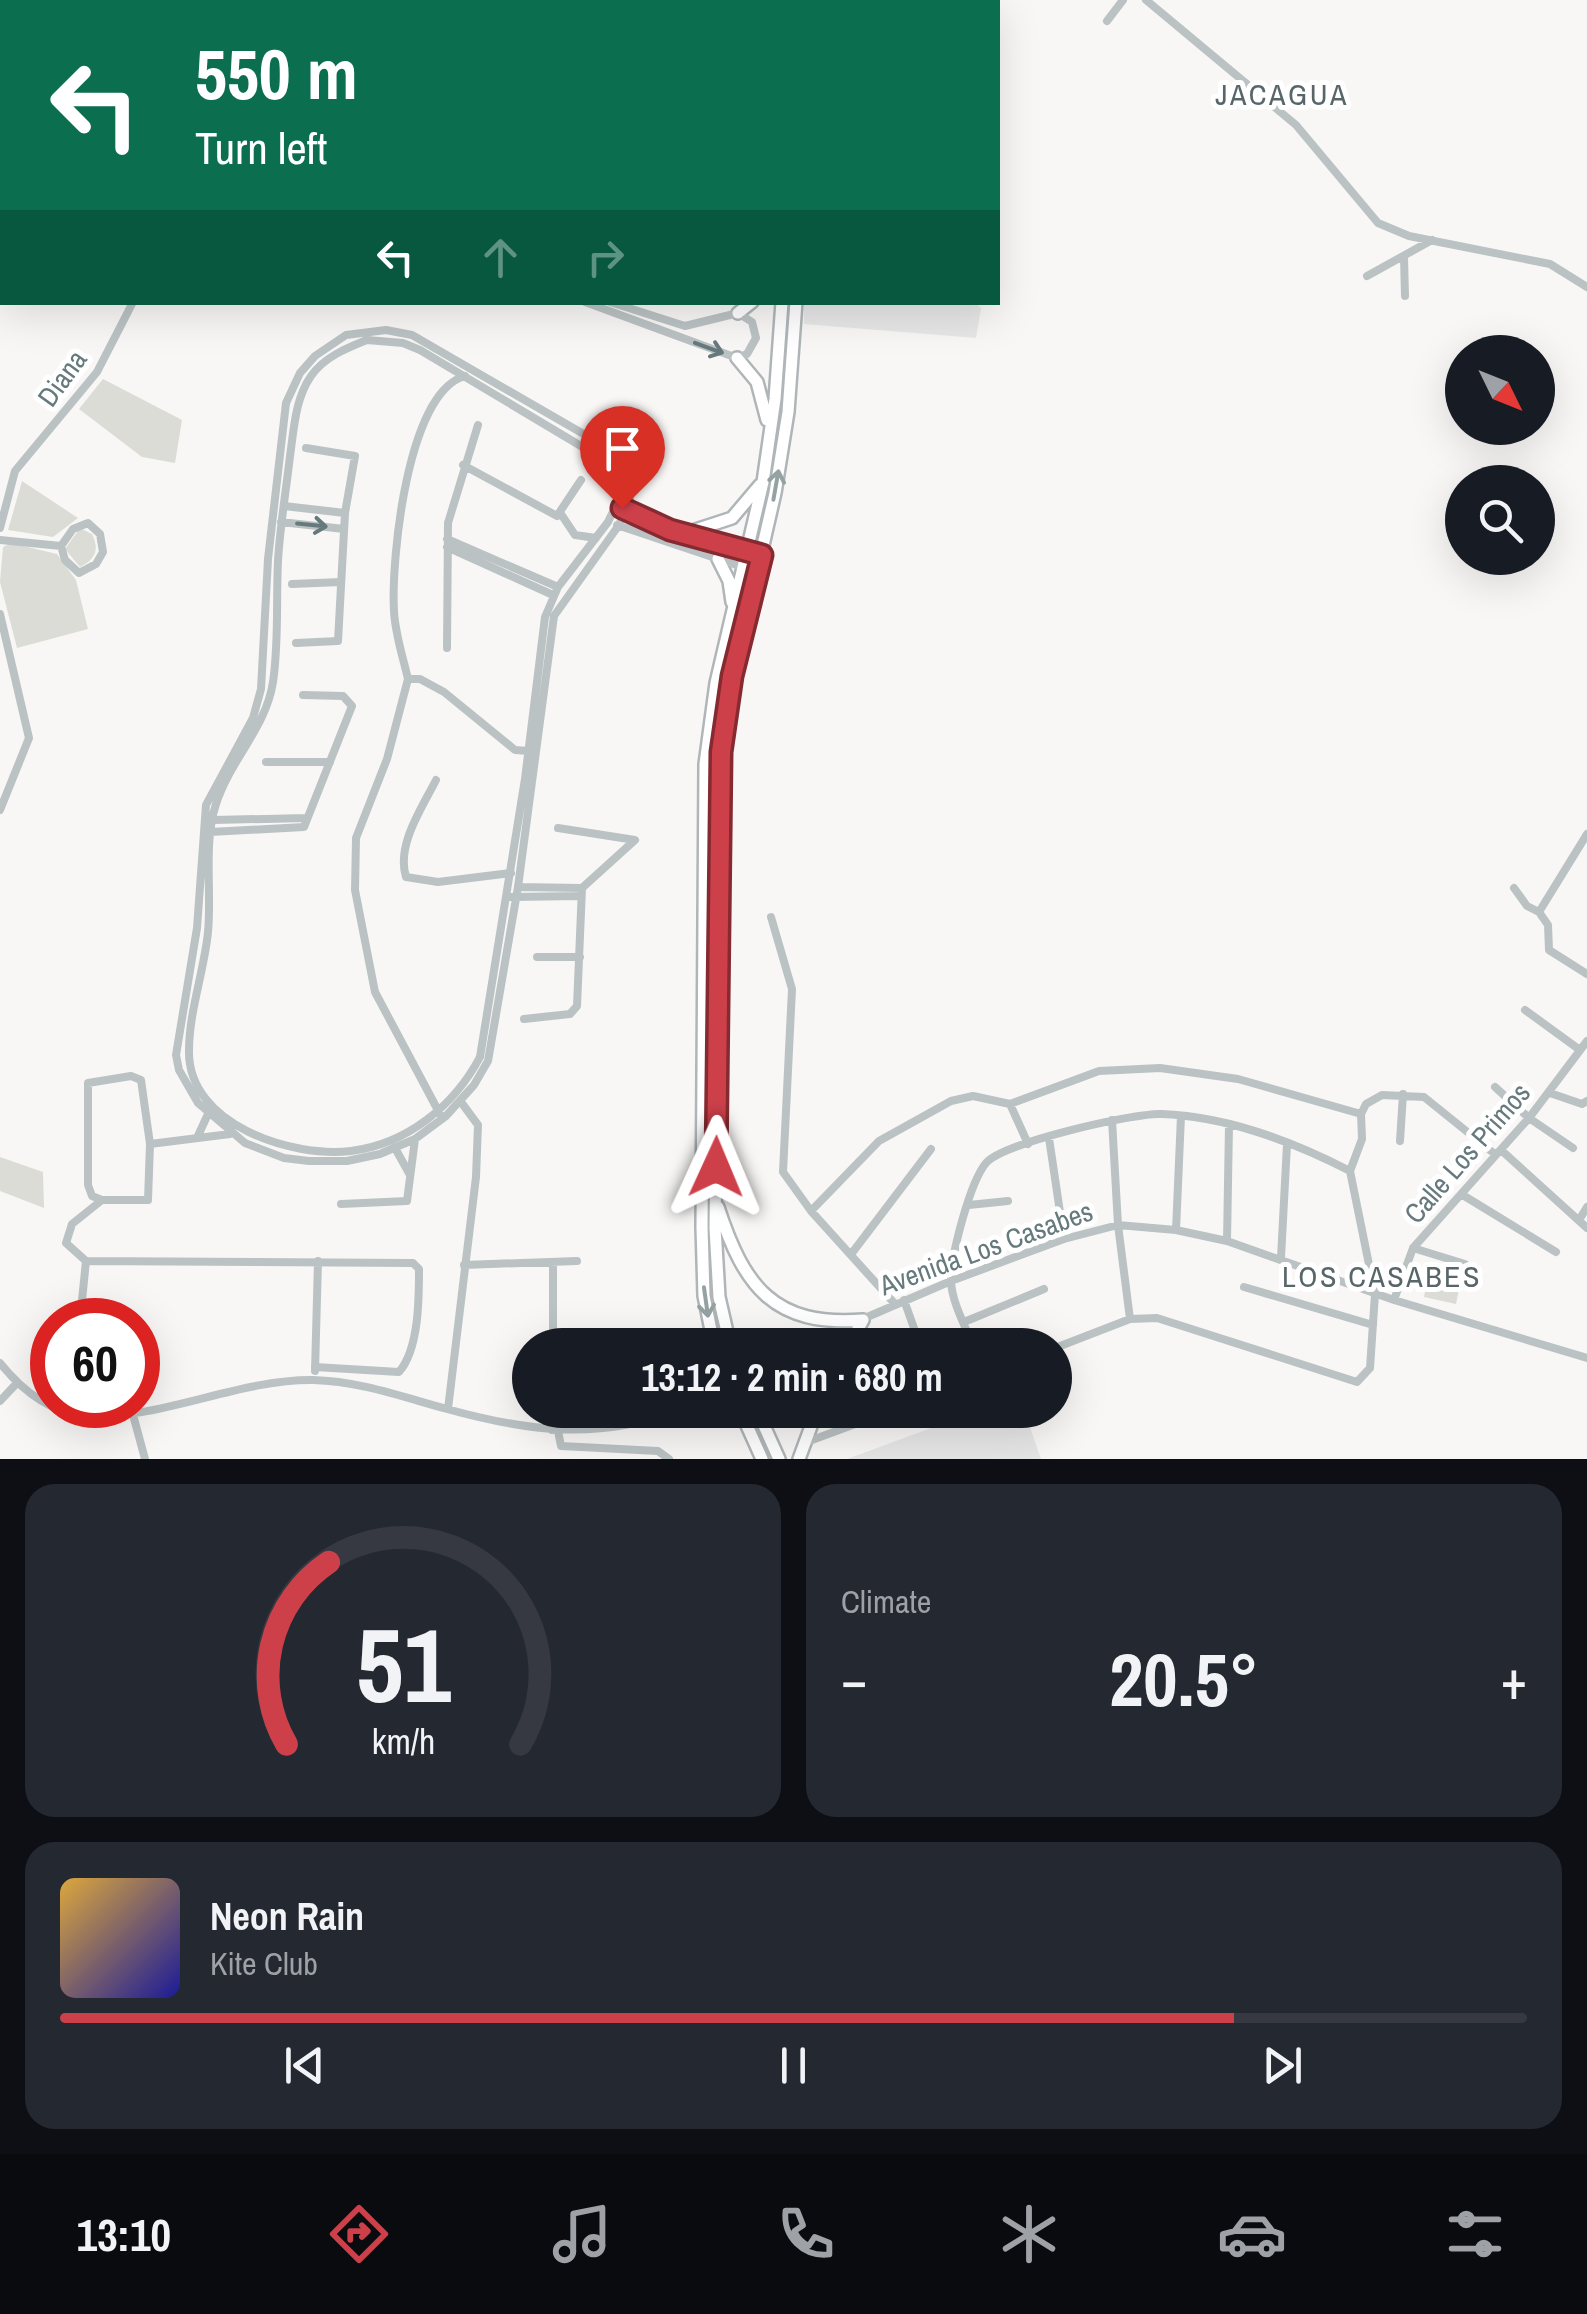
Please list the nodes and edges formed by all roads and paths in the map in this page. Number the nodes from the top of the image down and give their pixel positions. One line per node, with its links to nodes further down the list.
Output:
1 (1123, 0): 3 (street)
2 (1146, 0): 4 (street)
3 (1107, 21)
4 (1432, 240): 5 (street); 7 (street)
5 (1404, 257): 6 (street); 8 (street)
6 (1367, 276)
7 (1587, 287)
8 (1405, 296)
9 (130, 305): 22 (street, Diana)
10 (593, 305): 16 (street, one-way to 16)
11 (619, 305): 15 (street)
12 (748, 305): 15 (main road)
13 (782, 305): 19 (main road)
14 (796, 305): 45 (main road, one-way to 14)
15 (738, 313): 16 (street)
16 (737, 358): 19 (main road)
17 (464, 376): 27 (street); 28 (street); 57 (street)
18 (478, 426): 21 (street)
19 (769, 434): 25 (main road)
20 (306, 448): 30 (street)
21 (463, 465): 31 (street); 42 (street)
22 (15, 471): 23 (street); 26 (street, Diana)
23 (0, 475)
24 (580, 480): 31 (street)
25 (762, 482): 38 (main road); 44 (main road)
26 (3, 494): 35 (street, Diana)
27 (284, 506): 30 (street); 32 (street)
28 (616, 506): 29 (street); 33 (street)
29 (626, 511): 34 (street); 37 (street); 88 (street)
30 (344, 513): 36 (street)
31 (560, 514): 39 (street)
32 (281, 522): 36 (street, one-way to 36); 65 (street)
33 (608, 522): 34 (street); 39 (street)
34 (619, 525): 41 (street); 72 (street)
35 (0, 528)
36 (344, 528): 48 (street)
37 (669, 529): 38 (street); 41 (street)
38 (686, 533): 44 (street)
39 (596, 538): 50 (street)
40 (0, 540): 43 (street)
41 (664, 542): 46 (street)
42 (447, 543): 50 (street); 54 (street)
43 (61, 546): 43 (street)
44 (748, 550): 45 (street); 47 (main road)
45 (762, 555): 47 (main road)
46 (718, 559): 47 (street); 52 (main road)
47 (750, 570): 52 (main road); 111 (main road)
48 (341, 582): 49 (street); 53 (street)
49 (292, 584)
50 (555, 591): 59 (street)
51 (0, 614): 55 (street)
52 (732, 615): 145 (main road, one-way to 145)
53 (296, 643)
54 (447, 648)
55 (14, 660): 56 (street); 63 (street)
56 (0, 664)
57 (408, 679): 59 (street); 90 (street)
58 (303, 695): 61 (street)
59 (528, 751): 69 (street)
60 (266, 762): 61 (street)
61 (330, 762): 64 (street)
62 (436, 780): 69 (street)
63 (0, 810)
64 (307, 818): 65 (street); 67 (street)
65 (212, 820): 67 (street)
66 (558, 828): 71 (street)
67 (210, 832): 90 (street)
68 (1587, 834): 73 (street)
69 (511, 873): 72 (street)
70 (1514, 888): 73 (street)
71 (582, 892): 72 (street); 76 (street)
72 (514, 894): 86 (street); 90 (street)
73 (1540, 912): 77 (street)
74 (771, 917): 116 (street)
75 (537, 956): 76 (street)
76 (580, 957): 79 (street)
77 (1587, 974)
78 (1526, 1010): 81 (street)
79 (524, 1019)
80 (1587, 1041): 81 (street, Calle Los Primos)
81 (1580, 1050): 83 (street, Calle Los Primos)
82 (1494, 1087): 92 (street)
83 (1550, 1093): 85 (street); 92 (street, Calle Los Primos)
84 (1403, 1094): 89 (street); 99 (street); 106 (street)
85 (1587, 1101)
86 (461, 1102): 90 (street); 132 (street)
87 (1010, 1104): 89 (street); 101 (street); 116 (street)
88 (208, 1114): 95 (street); 96 (street)
89 (1360, 1114): 107 (street)
90 (441, 1115): 98 (street)
91 (1182, 1116): 93 (street); 94 (street); 120 (street)
92 (1529, 1118): 104 (street); 106 (street, Calle Los Primos)
93 (1112, 1120): 97 (street); 118 (street)
94 (1229, 1125): 102 (street); 122 (street)
95 (230, 1134): 96 (street); 103 (street)
96 (197, 1138): 100 (street)
97 (1049, 1138): 101 (street); 121 (street)
98 (415, 1139): 103 (street); 108 (street)
99 (1400, 1141)
100 (150, 1144): 110 (street); 110 (street)
101 (1028, 1144): 114 (street)
102 (1287, 1144): 107 (street); 126 (street)
103 (395, 1148): 108 (street)
104 (1573, 1148)
105 (931, 1149): 125 (street)
106 (1499, 1152): 109 (street, Calle Los Primos); 117 (street)
107 (1350, 1170): 136 (street)
108 (410, 1175): 113 (street)
109 (1461, 1194): 123 (street, Calle Los Primos); 124 (street)
110 (102, 1200): 127 (street)
111 (716, 1200): 141 (main road); 146 (main road)
112 (1008, 1201): 114 (street)
113 (340, 1204)
114 (969, 1205): 133 (street)
115 (1587, 1207): 117 (street)
116 (811, 1211): 125 (street)
117 (1578, 1220): 119 (street)
118 (1118, 1225): 120 (street, Avenida Los Casabes); 121 (street, Avenida Los Casabes); 140 (street)
119 (1587, 1228)
120 (1176, 1230): 122 (street, Avenida Los Casabes)
121 (1064, 1239): 133 (street, Avenida Los Casabes)
122 (1227, 1240): 126 (street, Avenida Los Casabes)
123 (1414, 1248): 131 (street); 138 (street, Calle Los Primos)
124 (1556, 1252)
125 (852, 1253): 139 (street)
126 (1281, 1258): 136 (street, Avenida Los Casabes)
127 (86, 1261): 129 (street); 137 (street)
128 (577, 1261): 130 (street)
129 (318, 1262): 155 (street); 155 (street)
130 (553, 1264): 132 (street); 144 (street)
131 (1465, 1264)
132 (464, 1265): 161 (street)
133 (950, 1282): 139 (street, Avenida Los Casabes); 142 (street)
134 (1244, 1287): 143 (street)
135 (1044, 1289): 142 (street)
136 (1375, 1294): 138 (street, Avenida Los Casabes); 143 (street)
137 (82, 1298)
138 (1394, 1300): 153 (street, Avenida Los Casabes)
139 (900, 1302): 141 (street, Avenida Los Casabes); 149 (street)
140 (1130, 1319): 143 (street); 151 (street)
141 (863, 1320): 147 (street, Avenida Los Casabes); 148 (main road)
142 (964, 1322): 150 (street)
143 (1374, 1326)
144 (552, 1328)
145 (711, 1328)
146 (726, 1328)
147 (843, 1328)
148 (859, 1328)
149 (912, 1328)
150 (966, 1328)
151 (1072, 1341)
152 (1587, 1346): 153 (street)
153 (1585, 1357)
154 (0, 1363): 157 (street)
155 (315, 1367): 156 (street)
156 (314, 1380): 160 (street); 161 (street)
157 (18, 1383): 158 (street); 159 (street)
158 (30, 1390)
159 (0, 1400)
160 (160, 1405)
161 (448, 1410): 169 (street)
162 (137, 1428): 172 (street)
163 (555, 1428): 169 (street)
164 (621, 1428): 169 (street)
165 (748, 1428): 175 (main road)
166 (765, 1428): 176 (main road)
167 (810, 1428): 170 (main road)
168 (844, 1428): 170 (street)
169 (555, 1431): 171 (street)
170 (804, 1443): 177 (main road)
171 (562, 1446): 173 (street); 174 (street)
172 (146, 1459)
173 (564, 1459)
174 (669, 1459)
175 (762, 1459)
176 (780, 1459)
177 (799, 1459)

